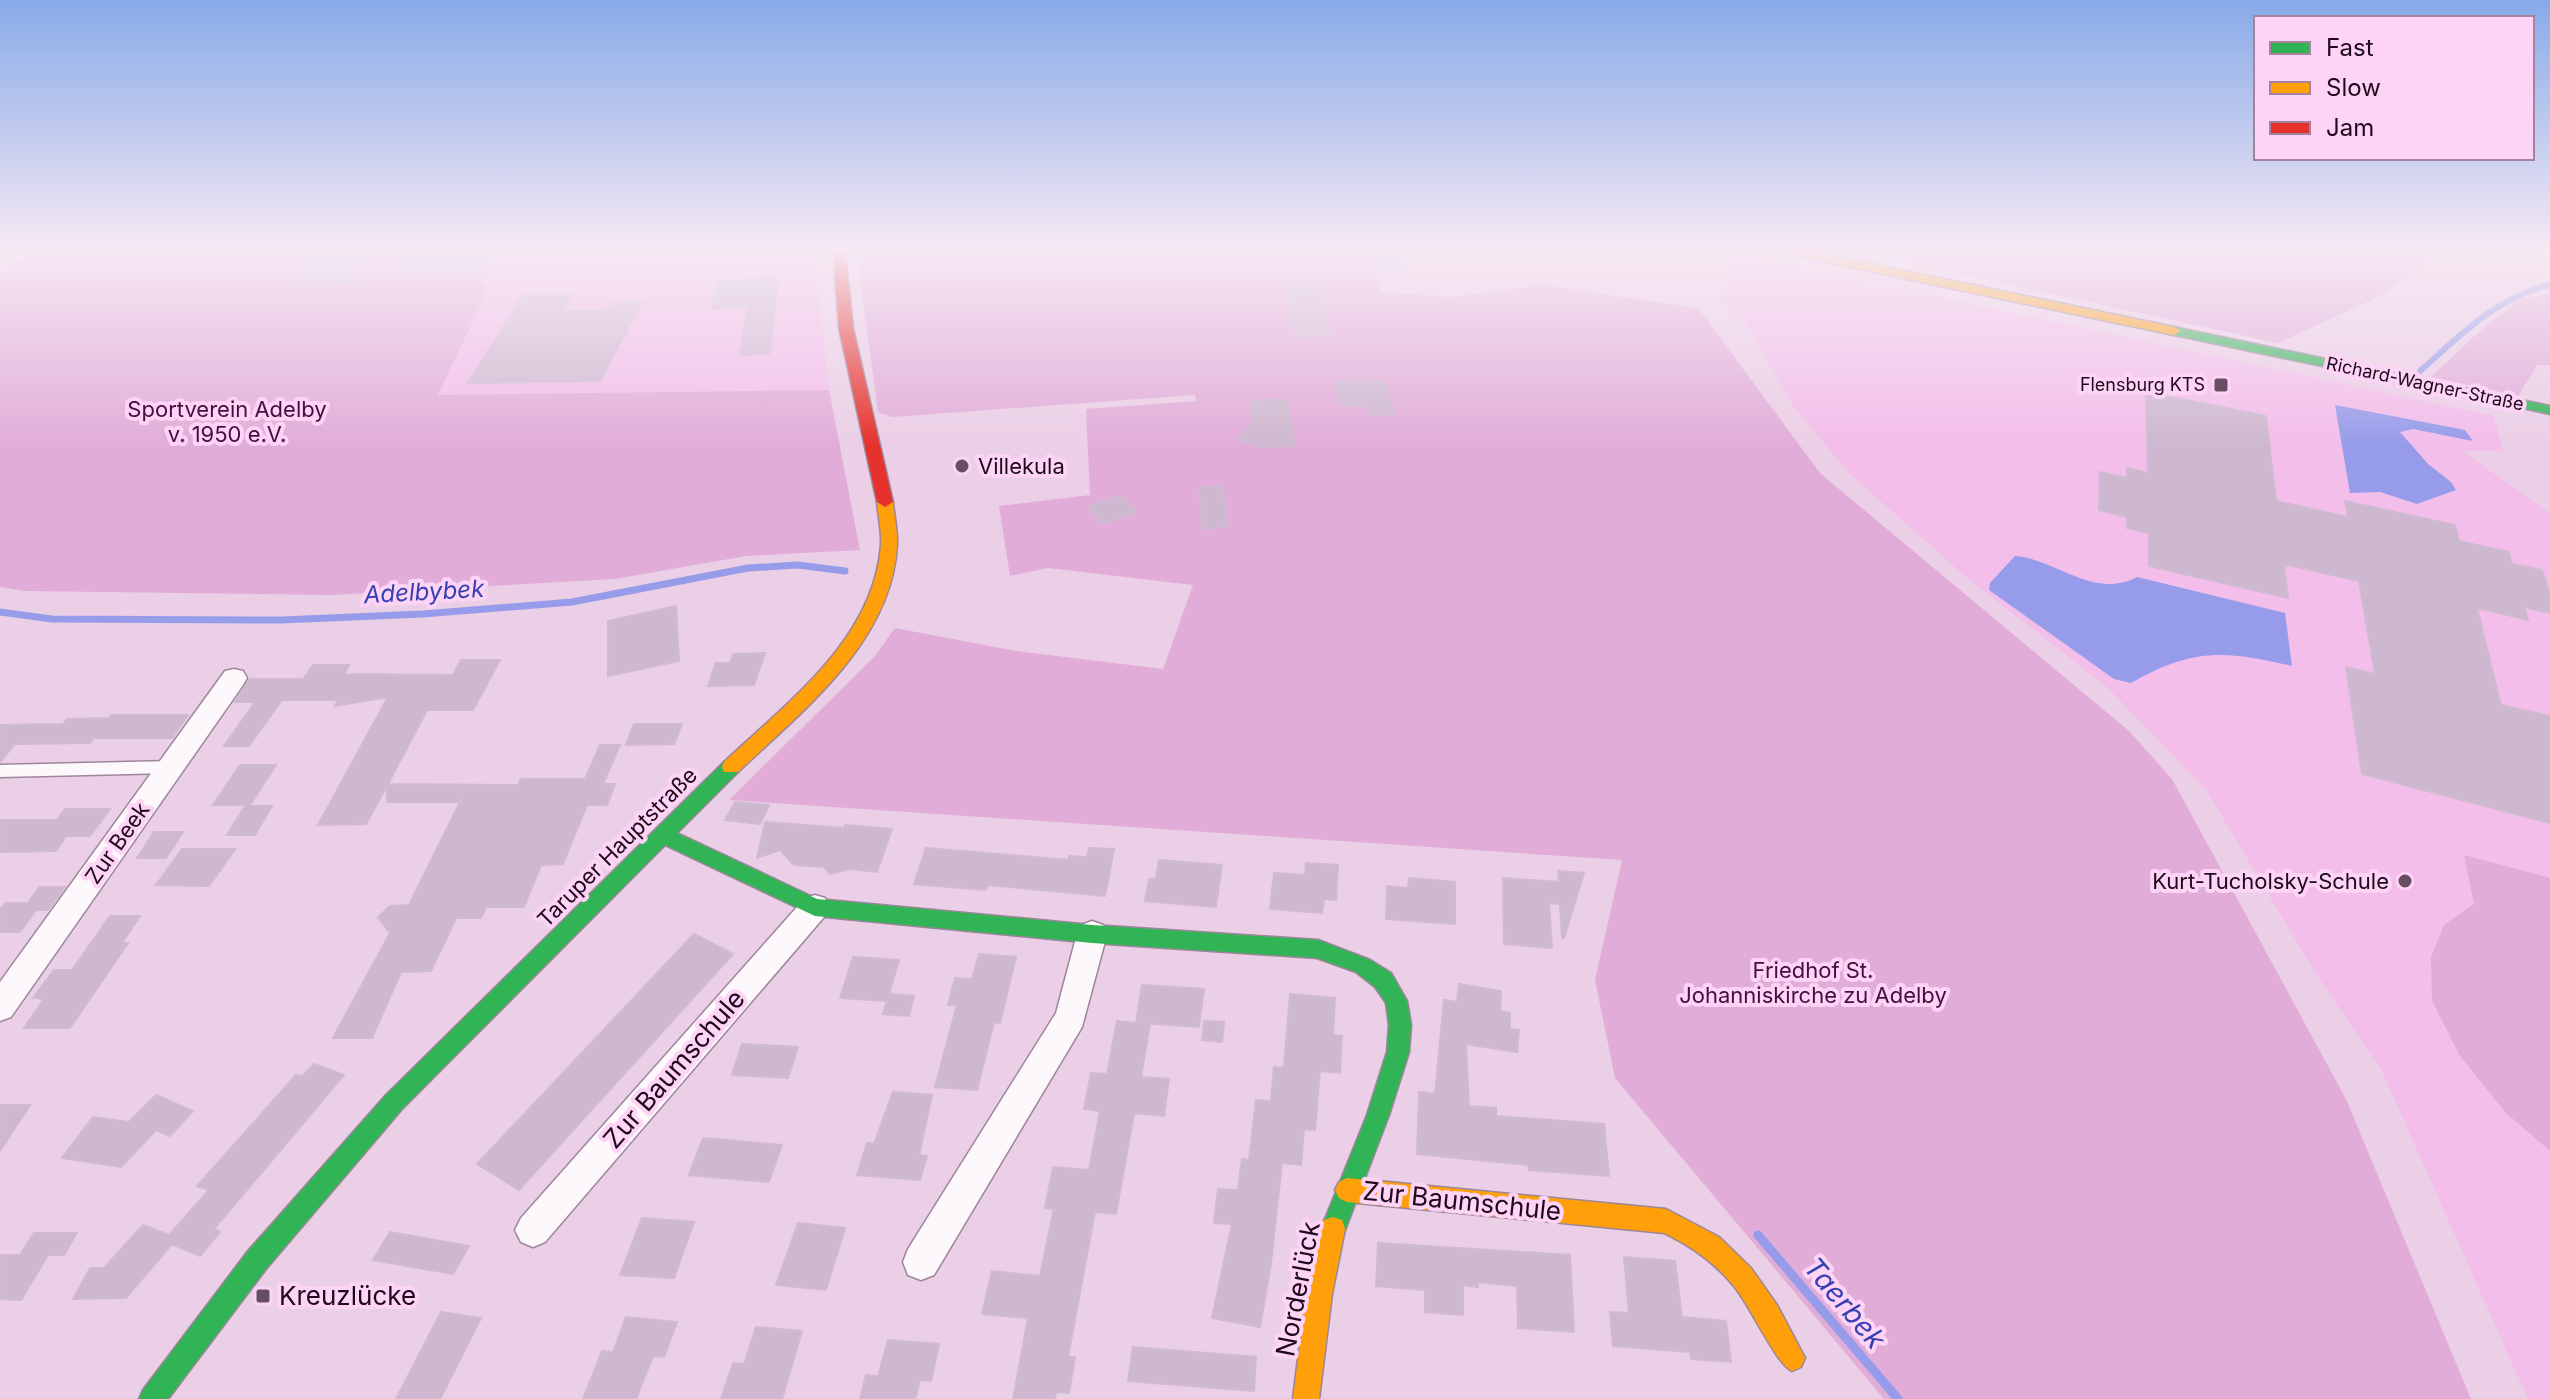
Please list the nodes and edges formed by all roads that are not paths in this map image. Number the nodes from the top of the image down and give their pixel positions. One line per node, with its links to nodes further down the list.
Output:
1 (845, 314): 7 (street, Taruper Hauptstraße)
2 (2094, 314): 3 (street, Richard-Wagner-Straße)
3 (2550, 410)
4 (234, 678): 5 (street, Zur Beek)
5 (171, 767): 6 (lane); 10 (street, Zur Beek)
6 (0, 771)
7 (662, 835): 8 (street, Zur Baumschule); 15 (street, Taruper Hauptstraße)
8 (815, 907): 9 (street, Zur Baumschule); 12 (street, Zur Baumschule)
9 (1092, 934): 11 (street, Zur Baumschule); 13 (street)
10 (0, 1007)
11 (1347, 1190): 14 (street, Zur Baumschule); 16 (street, Norderlück)
12 (533, 1230)
13 (921, 1262)
14 (1792, 1358)
15 (152, 1399)
16 (1306, 1399)

